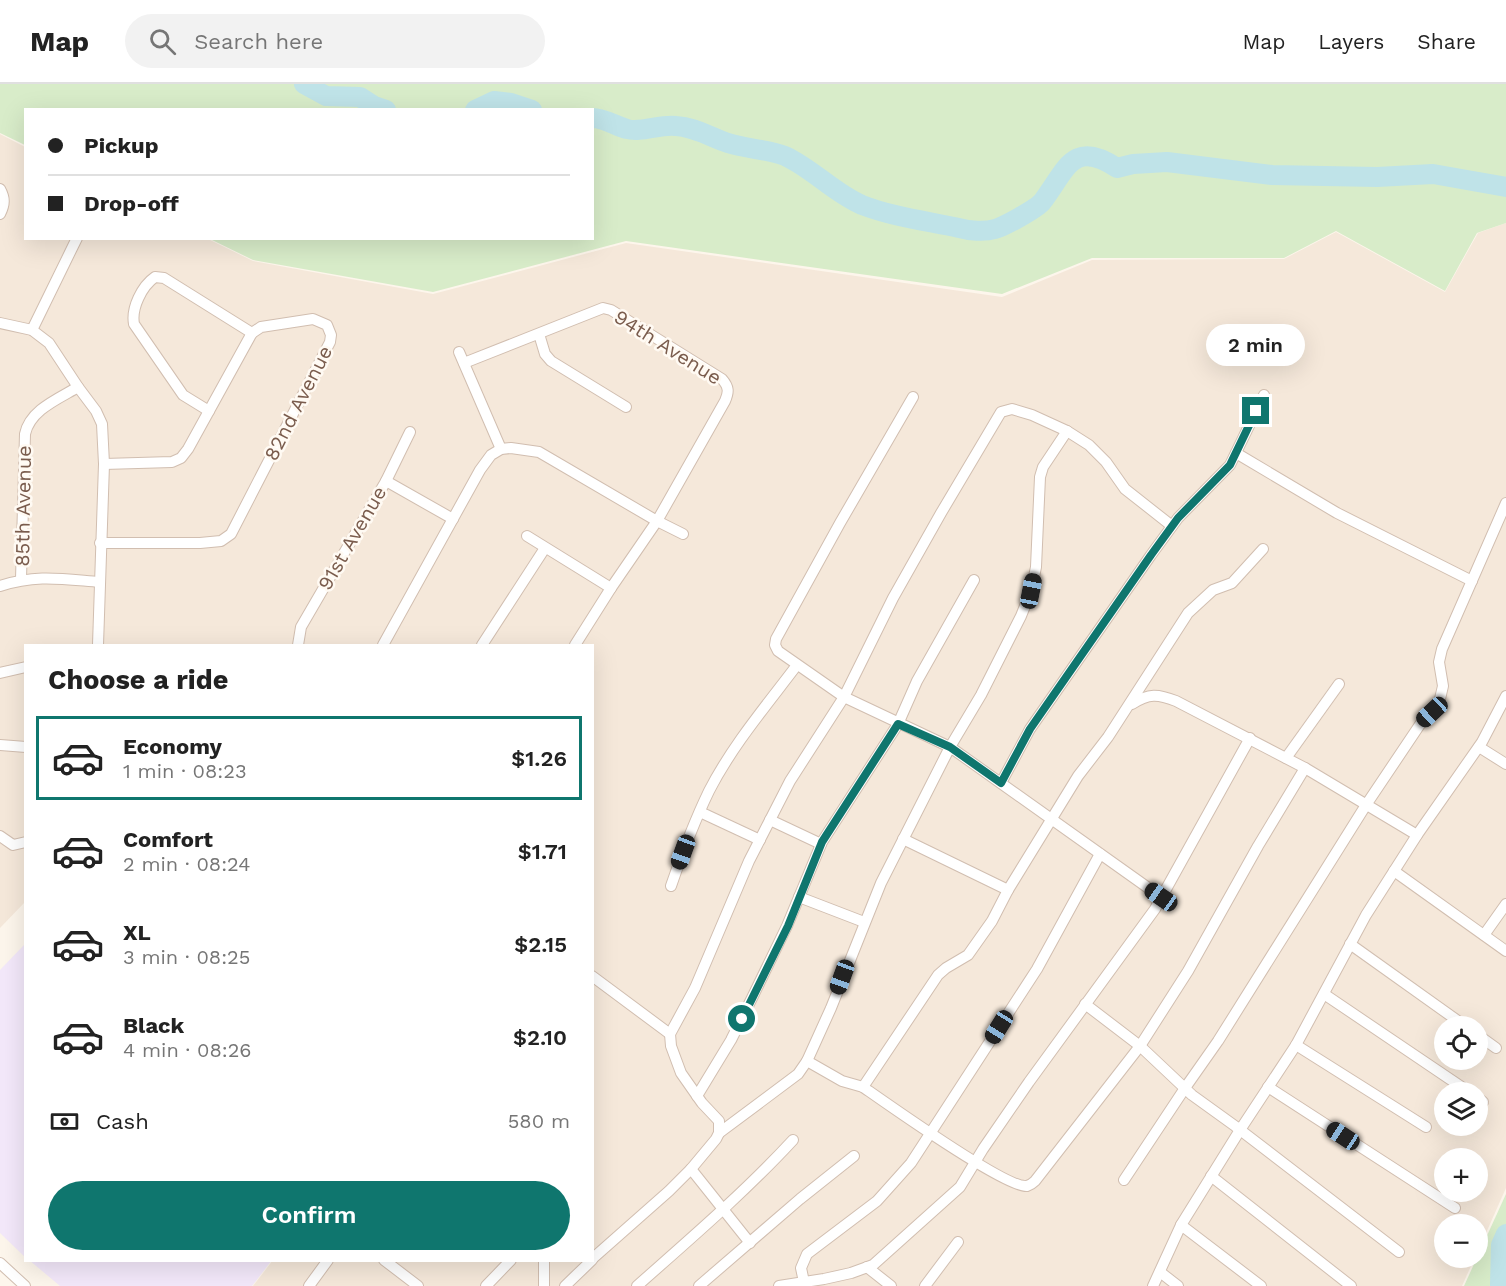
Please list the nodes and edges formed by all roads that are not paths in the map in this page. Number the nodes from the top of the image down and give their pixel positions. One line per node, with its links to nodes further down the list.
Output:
1 (0, 189): 2 (street)
2 (0, 214)
3 (76, 240): 5 (street)
4 (0, 323): 5 (street)
5 (32, 330): 8 (street)
6 (252, 333): 12 (street); 12 (street); 25 (street, 82nd Avenue)
7 (539, 334): 11 (street); 15 (street, 94th Avenue); 21 (street, 94th Avenue)
8 (78, 387): 17 (street); 28 (street, 85th Avenue)
9 (1264, 394): 16 (street)
10 (913, 398): 39 (street)
11 (626, 406)
12 (209, 411): 17 (street)
13 (1067, 431): 22 (street); 43 (street); 50 (street)
14 (410, 432): 18 (street, 91st Avenue)
15 (501, 449): 20 (street); 21 (street)
16 (1236, 453): 22 (street); 30 (street)
17 (104, 464): 25 (street)
18 (386, 481): 20 (street); 35 (street, 91st Avenue)
19 (1506, 503): 30 (street)
20 (453, 519): 36 (street)
21 (657, 521): 23 (street); 33 (street)
22 (1172, 526): 55 (street)
23 (683, 534)
24 (526, 536): 26 (street)
25 (100, 543): 31 (street)
26 (545, 548): 33 (street); 37 (street)
27 (1263, 549): 45 (street)
28 (21, 579): 31 (street); 32 (street)
29 (975, 580): 46 (street)
30 (1472, 581): 56 (street)
31 (100, 582): 34 (street)
32 (0, 586)
33 (611, 588): 38 (street)
34 (98, 644)
35 (297, 644)
36 (384, 644)
37 (483, 644)
38 (576, 644)
39 (796, 665): 43 (street); 57 (street)
40 (24, 667): 41 (street)
41 (0, 673)
42 (1339, 684): 52 (street)
43 (844, 697): 46 (street); 59 (street)
44 (1505, 701): 51 (street)
45 (1129, 705): 47 (street); 58 (street)
46 (898, 724): 50 (street); 65 (street)
47 (1250, 738): 52 (street); 71 (street)
48 (0, 745): 49 (street)
49 (24, 747)
50 (950, 747): 55 (street); 62 (street)
51 (1479, 747): 53 (street); 60 (street)
52 (1286, 758): 54 (street)
53 (1506, 764)
54 (1305, 768): 56 (street); 84 (street)
55 (1001, 783): 58 (street)
56 (1366, 805): 60 (street); 90 (street)
57 (700, 812): 63 (street); 68 (street)
58 (1052, 818): 66 (street); 69 (street)
59 (770, 820): 63 (street); 65 (street)
60 (1417, 835): 67 (street)
61 (0, 836): 64 (street)
62 (903, 839): 69 (street); 73 (street)
63 (760, 840): 81 (street)
64 (24, 842)
65 (821, 844): 70 (street)
66 (1100, 854): 71 (street); 94 (street)
67 (1394, 871): 74 (street); 75 (street)
68 (671, 886)
69 (1008, 890): 88 (street)
70 (799, 897): 73 (street); 91 (street)
71 (1161, 897): 79 (street)
72 (1506, 904): 74 (street)
73 (864, 922): 86 (street)
74 (1484, 935): 76 (street)
75 (1350, 944): 78 (street); 80 (street)
76 (1506, 951)
77 (594, 977): 81 (street)
78 (1324, 994): 83 (street); 87 (street)
79 (1085, 1004): 84 (street); 98 (street)
80 (1451, 1016)
81 (670, 1034): 91 (street)
82 (1488, 1042): 85 (street)
83 (1296, 1045): 89 (street); 92 (street)
84 (1140, 1046): 90 (street); 98 (street)
85 (1496, 1048)
86 (807, 1061): 88 (street); 95 (street)
87 (1454, 1082)
88 (863, 1087): 94 (street)
89 (1268, 1087): 93 (street); 102 (street)
90 (1185, 1088): 93 (street); 101 (street)
91 (697, 1095): 95 (street)
92 (1426, 1127)
93 (1240, 1130): 100 (street); 107 (street)
94 (930, 1132): 98 (street); 117 (street)
95 (719, 1133): 99 (street)
96 (793, 1140): 103 (street)
97 (854, 1156): 106 (street)
98 (975, 1162): 115 (street)
99 (691, 1168): 103 (street); 108 (street)
100 (1211, 1176): 104 (street); 132 (street)
101 (1124, 1180)
102 (1455, 1208)
103 (722, 1209): 106 (street); 124 (street)
104 (1181, 1225): 116 (street); 131 (street)
105 (958, 1242): 128 (street)
106 (750, 1243): 125 (street)
107 (1399, 1252)
108 (594, 1258)
109 (327, 1262): 119 (street)
110 (387, 1262): 120 (street)
111 (509, 1262): 121 (street)
112 (544, 1262): 122 (street)
113 (590, 1262): 123 (street)
114 (0, 1263): 118 (street)
115 (867, 1267): 117 (street); 127 (street)
116 (1160, 1272): 129 (street); 130 (street)
117 (804, 1282): 126 (street)
118 (26, 1286)
119 (309, 1286)
120 (418, 1286)
121 (486, 1286)
122 (544, 1286)
123 (565, 1286)
124 (636, 1286)
125 (699, 1286)
126 (779, 1286)
127 (891, 1286)
128 (925, 1286)
129 (1153, 1286)
130 (1178, 1286)
131 (1261, 1286)
132 (1351, 1286)

